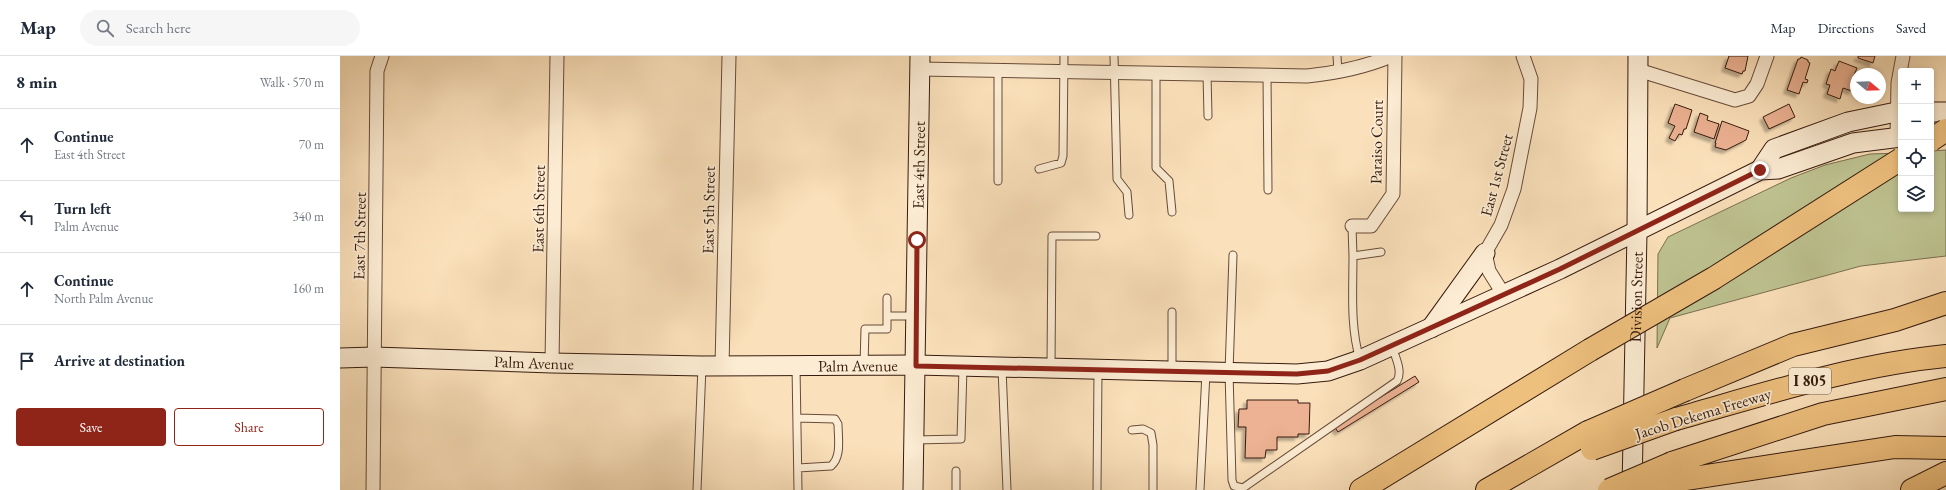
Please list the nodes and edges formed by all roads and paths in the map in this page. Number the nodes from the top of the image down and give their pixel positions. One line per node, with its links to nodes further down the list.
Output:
1 (382, 56): 54 (street, East 7th Street)
2 (557, 56): 57 (street, East 6th Street)
3 (729, 56): 59 (street, East 5th Street)
4 (1064, 56): 15 (lane)
5 (1114, 56): 17 (lane)
6 (1337, 56): 16 (lane)
7 (1390, 56): 16 (street)
8 (1395, 56): 38 (street, Paraiso Court)
9 (1524, 56): 42 (street, East 1st Street)
10 (1767, 56): 13 (street)
11 (1903, 56): 21 (street)
12 (920, 63): 14 (street); 50 (street, East 4th Street)
13 (1638, 63): 39 (street, Division Street)
14 (998, 71): 15 (street); 34 (lane)
15 (1065, 72): 17 (street); 32 (lane)
16 (1338, 72): 20 (street)
17 (1114, 73): 18 (street); 37 (lane)
18 (1156, 73): 19 (street); 36 (lane)
19 (1207, 74): 20 (street); 25 (lane)
20 (1267, 75): 35 (lane)
21 (1899, 104)
22 (1898, 111): 33 (street)
23 (1934, 112): 24 (street)
24 (1946, 112)
25 (1208, 116)
26 (1946, 130): 27 (highway, bridge)
27 (1934, 136)
28 (1898, 137): 33 (street)
29 (1946, 137): 30 (street)
30 (1934, 138)
31 (1898, 161): 89 (highway, bridge)
32 (1038, 169)
33 (1760, 170): 39 (street, Palm Avenue)
34 (998, 181)
35 (1268, 190)
36 (1172, 212)
37 (1129, 215)
38 (1352, 226): 44 (lane)
39 (1637, 232): 45 (street, Palm Avenue); 94 (street, Division Street)
40 (1096, 236): 65 (lane)
41 (1381, 252): 44 (lane)
42 (1485, 253): 45 (street); 51 (street)
43 (1233, 255): 69 (lane)
44 (1353, 256): 56 (lane)
45 (1504, 295): 51 (street, Palm Avenue)
46 (888, 298): 49 (lane)
47 (1946, 303): 74 (highway, bridge)
48 (1172, 312): 67 (lane)
49 (887, 316): 50 (lane); 61 (lane)
50 (916, 316): 62 (street, East 4th Street)
51 (1430, 329): 52 (street, Palm Avenue)
52 (1392, 346): 56 (street, Palm Avenue); 69 (lane)
53 (1946, 356): 74 (highway, Jacob Dekema Freeway / I 805, bridge)
54 (374, 357): 55 (street, Palm Avenue); 57 (street, Palm Avenue); 80 (street, East 7th Street)
55 (340, 358)
56 (1360, 360): 69 (street, Palm Avenue)
57 (552, 363): 58 (street, Palm Avenue)
58 (702, 366): 59 (street, Palm Avenue); 81 (lane)
59 (722, 366): 60 (street, Palm Avenue)
60 (796, 366): 61 (street, Palm Avenue); 71 (lane)
61 (864, 366): 62 (street, Palm Avenue)
62 (916, 366): 63 (street, Palm Avenue); 73 (street, East 4th Street)
63 (963, 367): 64 (street, Palm Avenue); 73 (lane)
64 (1002, 367): 65 (street, Palm Avenue); 85 (lane)
65 (1050, 368): 66 (street, Palm Avenue)
66 (1098, 370): 67 (street, Palm Avenue); 86 (lane)
67 (1172, 371): 68 (street, Palm Avenue)
68 (1206, 372): 69 (street, Palm Avenue); 88 (lane)
69 (1229, 372)
70 (1946, 389): 78 (highway, I 805)
71 (797, 418): 76 (lane); 76 (lane)
72 (1132, 430): 87 (lane)
73 (914, 440): 83 (street, East 4th Street)
74 (1590, 440): 90 (highway); 91 (highway, Jacob Dekema Freeway / I 805)
75 (1946, 448): 78 (highway)
76 (798, 468): 82 (lane)
77 (956, 471): 84 (lane)
78 (1672, 472): 92 (highway, I 805, bridge); 93 (highway, bridge)
79 (1946, 474): 95 (highway)
80 (373, 490)
81 (697, 490)
82 (798, 490)
83 (913, 490)
84 (956, 490)
85 (1007, 490)
86 (1097, 490)
87 (1153, 490)
88 (1200, 490)
89 (1361, 490)
90 (1486, 490)
91 (1490, 490)
92 (1609, 490)
93 (1626, 490)
94 (1632, 490)
95 (1912, 490)

